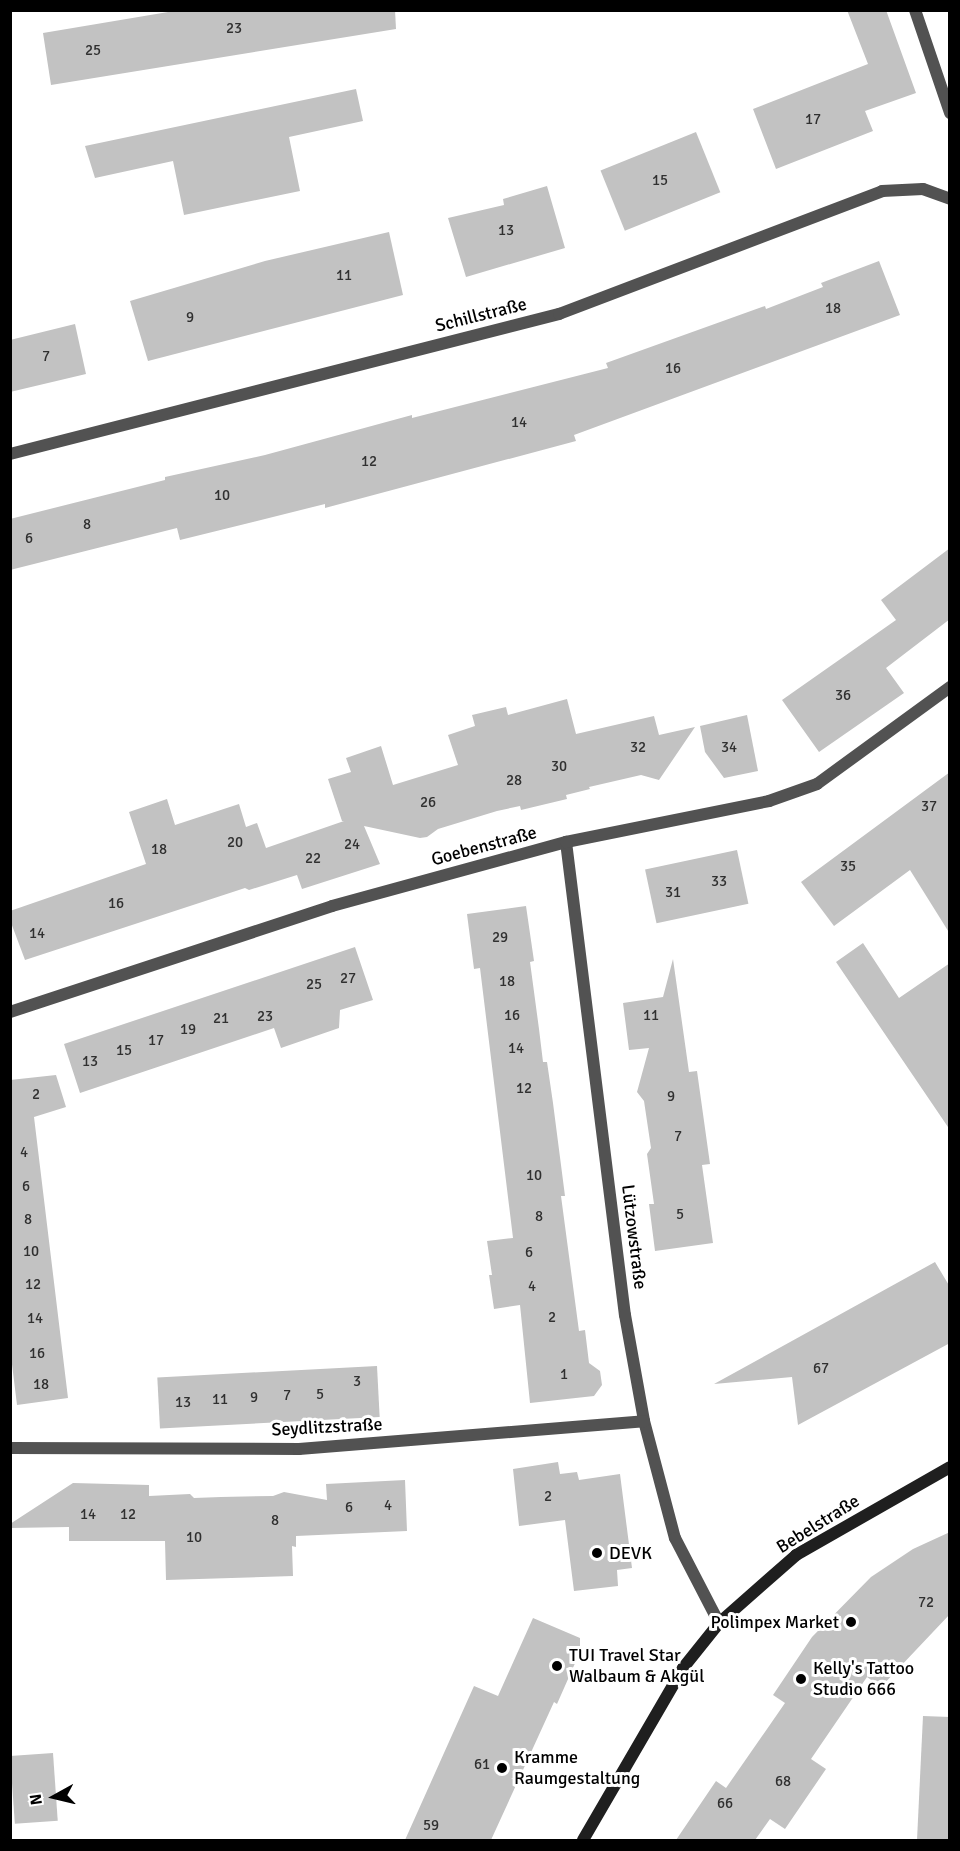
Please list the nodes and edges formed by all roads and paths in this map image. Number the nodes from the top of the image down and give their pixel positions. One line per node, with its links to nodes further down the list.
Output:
1 (915, 10): 2 (street)
2 (950, 113)
3 (950, 199): 4 (street, Schillstraße)
4 (10, 454)
5 (950, 687): 6 (street, Goebenstraße)
6 (566, 842): 7 (street, Goebenstraße); 8 (street, Lützowstraße)
7 (10, 1012)
8 (644, 1421): 9 (street, Seydlitzstraße); 11 (street, Lützowstraße)
9 (10, 1448)
10 (950, 1467): 11 (main road, Bebelstraße)
11 (719, 1623): 12 (main road, Bebelstraße)
12 (583, 1840)

